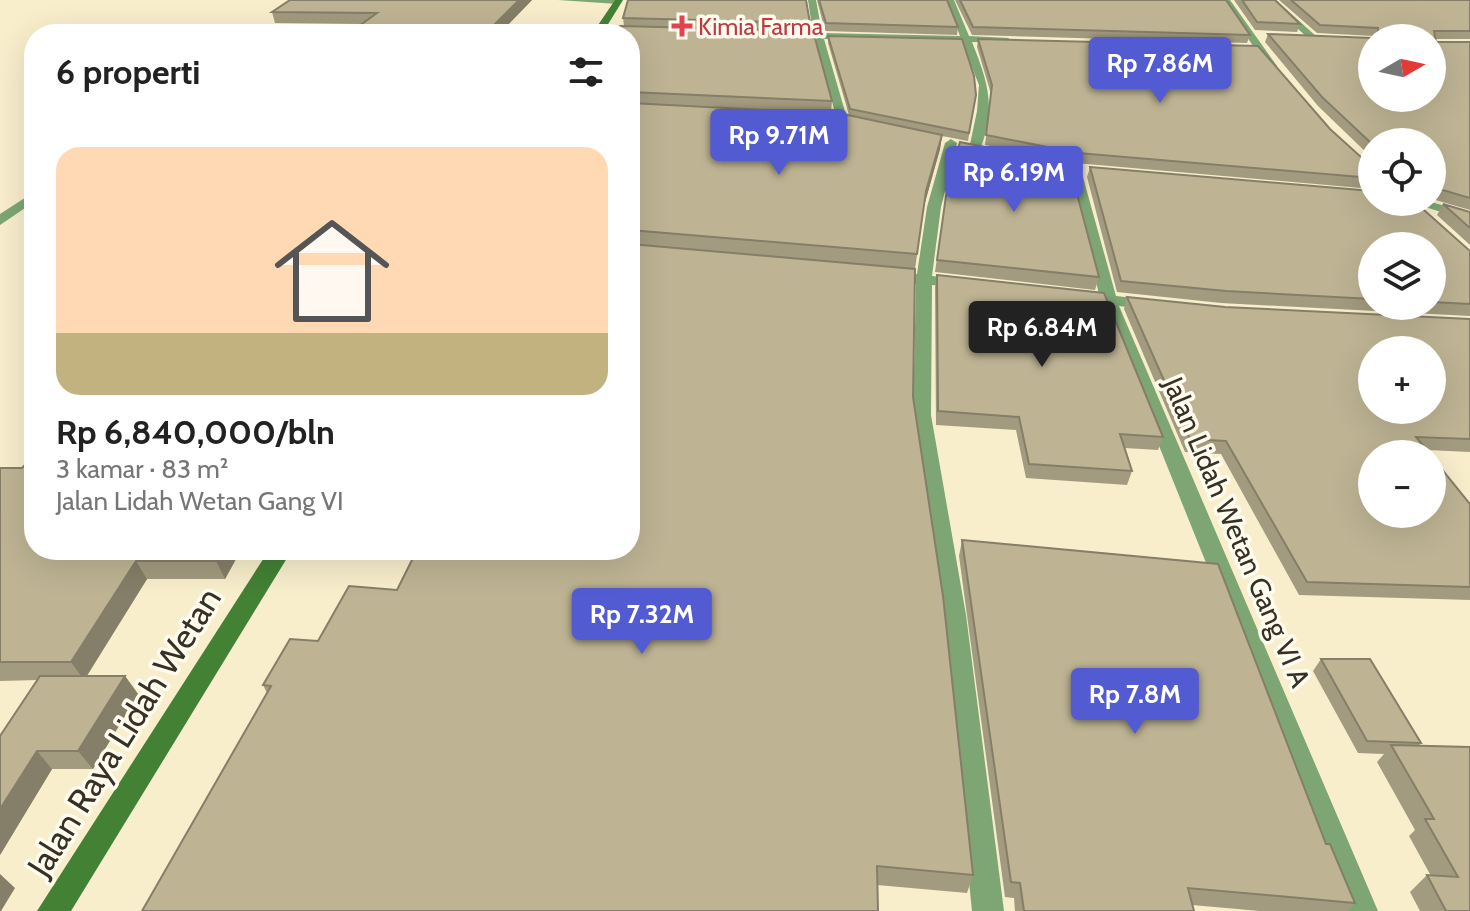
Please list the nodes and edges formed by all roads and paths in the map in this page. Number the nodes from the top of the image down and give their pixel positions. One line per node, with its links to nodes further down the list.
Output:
1 (562, 0): 6 (street)
2 (812, 0): 11 (street)
3 (950, 0): 15 (street)
4 (1226, 0): 12 (street)
5 (1271, 0): 16 (street)
6 (618, 1): 7 (main road)
7 (604, 24)
8 (640, 32): 9 (street)
9 (659, 32)
10 (778, 35): 11 (street)
11 (820, 35): 15 (street); 23 (street)
12 (1249, 36): 13 (street); 20 (street)
13 (1262, 36)
14 (1301, 38): 16 (street)
15 (968, 39): 18 (street); 25 (street)
16 (1314, 39): 17 (street)
17 (1328, 39)
18 (1012, 41)
19 (1242, 48): 20 (street)
20 (1258, 49): 21 (street)
21 (1278, 72)
22 (826, 121): 23 (street)
23 (842, 122): 24 (street)
24 (857, 125)
25 (975, 149): 26 (street); 35 (street)
26 (990, 152)
27 (1075, 169): 38 (street, Jalan Lidah Wetan Gang VI A)
28 (24, 203): 33 (street)
29 (1446, 210): 31 (street)
30 (1426, 216): 32 (street)
31 (1470, 217)
32 (1430, 220)
33 (0, 221)
34 (878, 275): 35 (street)
35 (924, 279): 36 (street); 42 (street)
36 (986, 286)
37 (1063, 295): 38 (street)
38 (1109, 301): 39 (street); 43 (street, Jalan Lidah Wetan Gang VI A)
39 (1165, 306)
40 (275, 560): 41 (main road, Jalan Raya Lidah Wetan)
41 (53, 911)
42 (988, 911)
43 (1362, 911)

